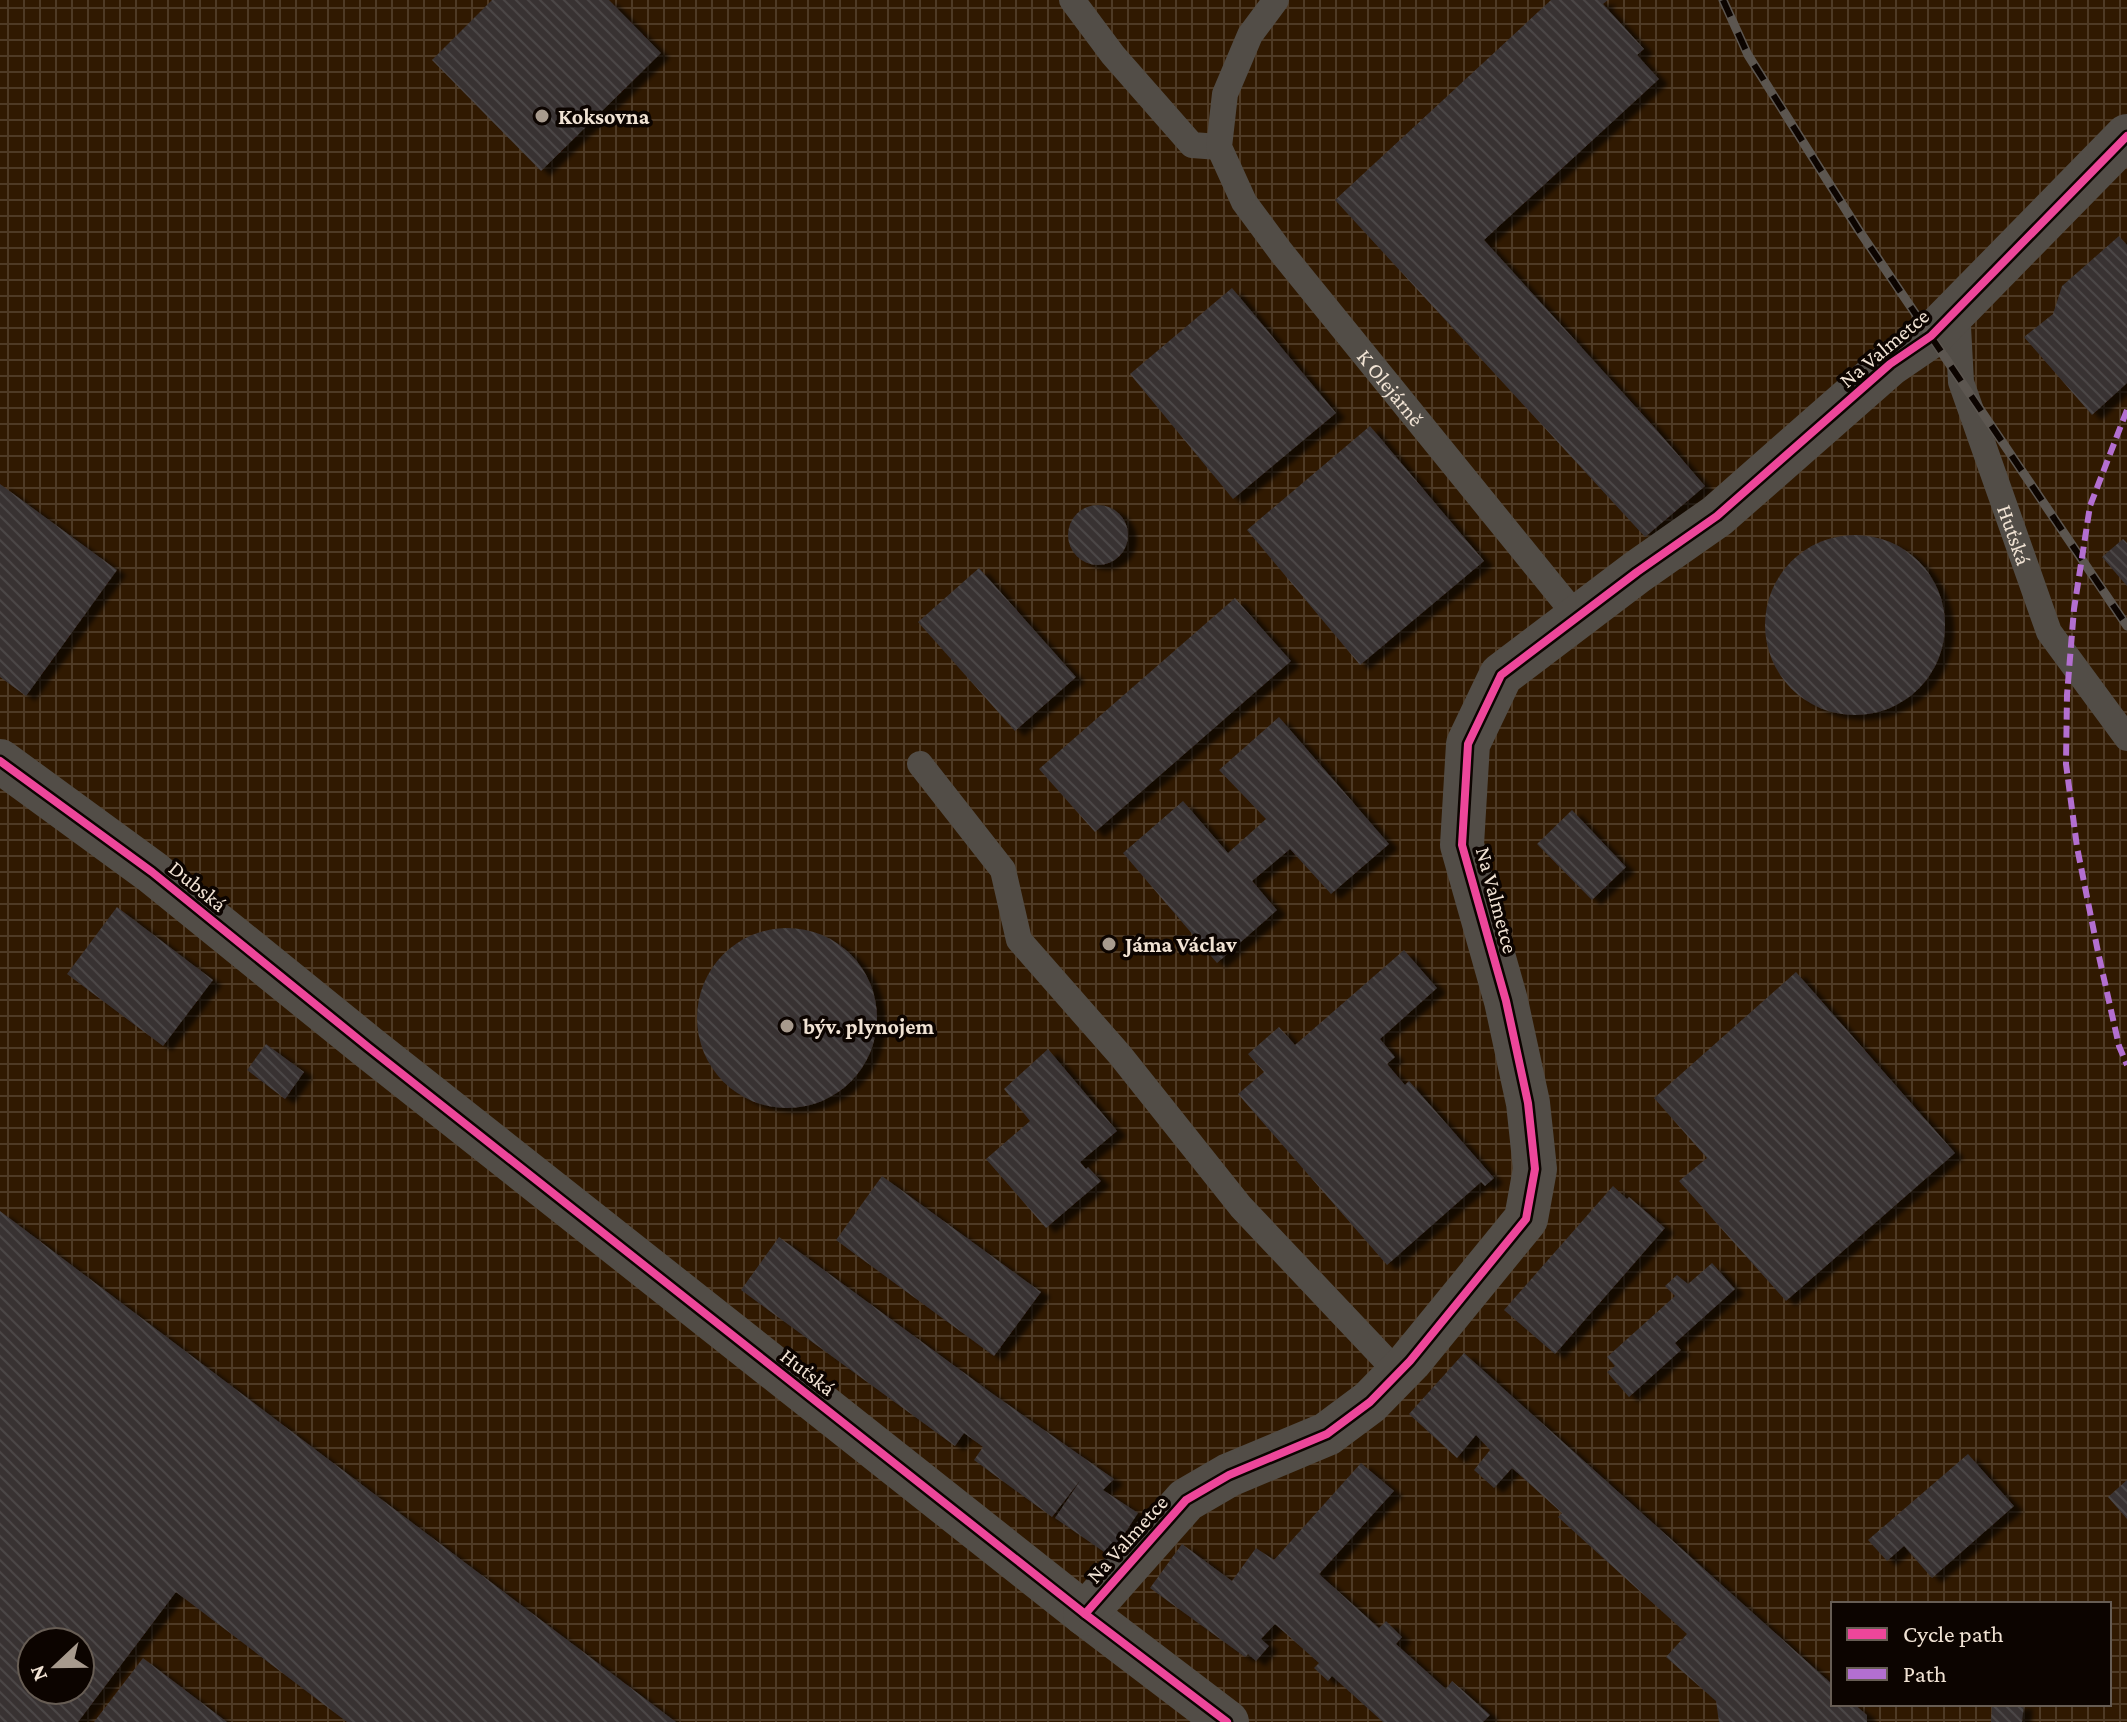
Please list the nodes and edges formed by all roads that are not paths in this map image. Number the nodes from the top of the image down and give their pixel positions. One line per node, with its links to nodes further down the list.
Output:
1 (1072, 0): 4 (lane)
2 (1276, 0): 4 (lane)
3 (2127, 136): 5 (street, Na Valmetce)
4 (1219, 147): 6 (lane, K Olejárně)
5 (1957, 308): 6 (street, Na Valmetce); 7 (lane, Huťská)
6 (1578, 618): 11 (street, Na Valmetce)
7 (2127, 738)
8 (0, 761): 10 (street, Dubská)
9 (920, 764): 11 (lane)
10 (368, 1047): 12 (street, Huťská)
11 (1398, 1373): 12 (street, Na Valmetce)
12 (1085, 1614): 13 (street, Huťská)
13 (1227, 1722)

